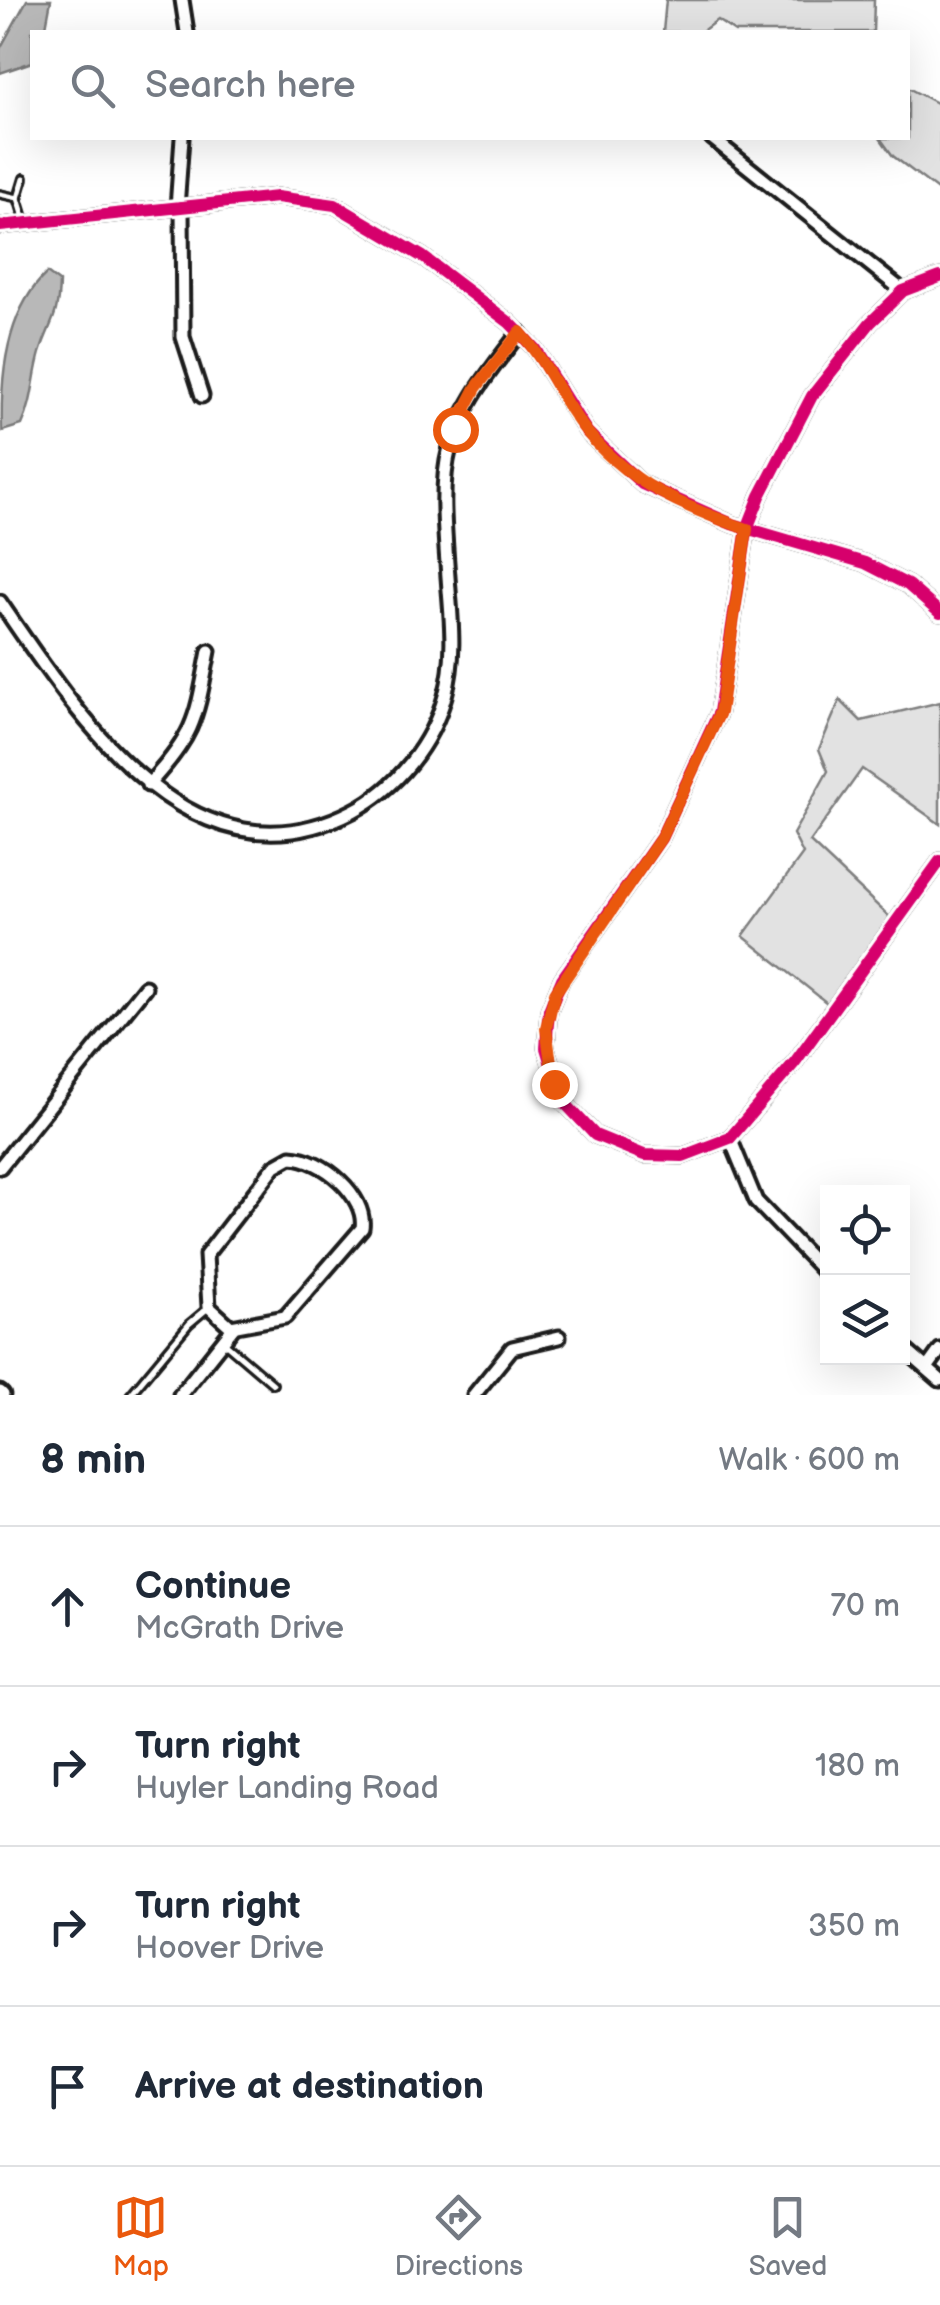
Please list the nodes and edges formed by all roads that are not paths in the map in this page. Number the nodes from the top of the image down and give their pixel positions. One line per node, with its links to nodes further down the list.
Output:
1 (182, 0): 2 (street)
2 (188, 30)
3 (182, 140): 8 (street)
4 (714, 140): 12 (street)
5 (24, 178): 7 (lane)
6 (0, 194): 7 (lane)
7 (18, 198): 9 (lane)
8 (180, 208): 9 (street); 13 (street); 14 (street)
9 (26, 224): 10 (street)
10 (0, 226)
11 (940, 277): 12 (street)
12 (903, 291): 15 (street)
13 (520, 332): 15 (street); 19 (street)
14 (202, 396)
15 (747, 529): 17 (street); 22 (street)
16 (0, 602): 19 (street)
17 (940, 613)
18 (209, 651): 19 (street)
19 (148, 785)
20 (940, 861): 22 (street)
21 (144, 987): 23 (street)
22 (730, 1138): 24 (street)
23 (0, 1168)
24 (827, 1275)
25 (208, 1307): 26 (street); 26 (street); 34 (lane)
26 (234, 1328): 28 (street)
27 (559, 1337): 36 (street)
28 (223, 1341): 33 (lane); 35 (street)
29 (940, 1350): 31 (street)
30 (910, 1353): 31 (street)
31 (927, 1368): 32 (street)
32 (940, 1380)
33 (273, 1384)
34 (130, 1395)
35 (180, 1395)
36 (474, 1395)

